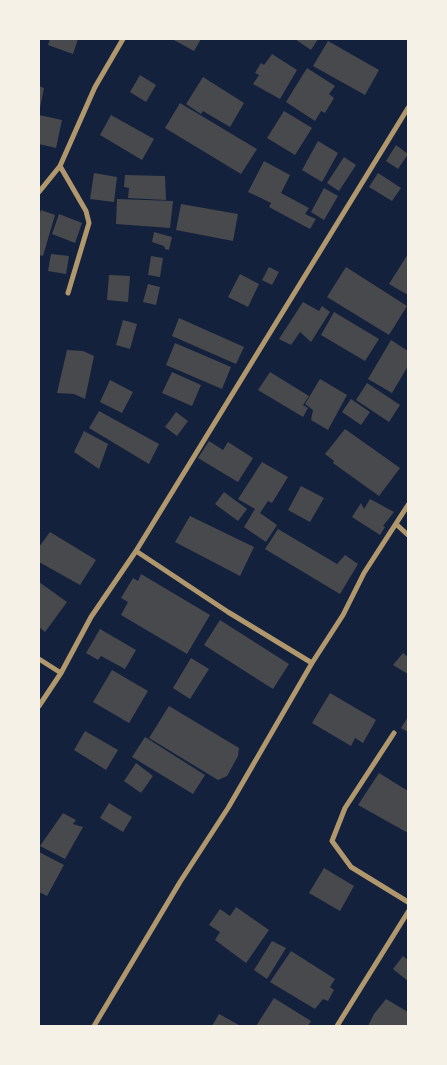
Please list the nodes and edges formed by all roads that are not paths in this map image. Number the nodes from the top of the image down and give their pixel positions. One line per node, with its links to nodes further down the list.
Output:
1 (122, 39): 3 (street)
2 (408, 108): 9 (street)
3 (60, 166): 4 (street); 5 (street)
4 (39, 192)
5 (68, 293)
6 (408, 505): 7 (street)
7 (396, 524): 8 (street); 11 (street)
8 (408, 535)
9 (136, 551): 11 (street); 12 (street)
10 (39, 659): 12 (street)
11 (312, 663): 18 (street)
12 (61, 673): 13 (street)
13 (39, 706)
14 (394, 732): 15 (street)
15 (408, 902)
16 (408, 912): 17 (street)
17 (406, 919): 19 (street)
18 (94, 1026)
19 (336, 1026)

